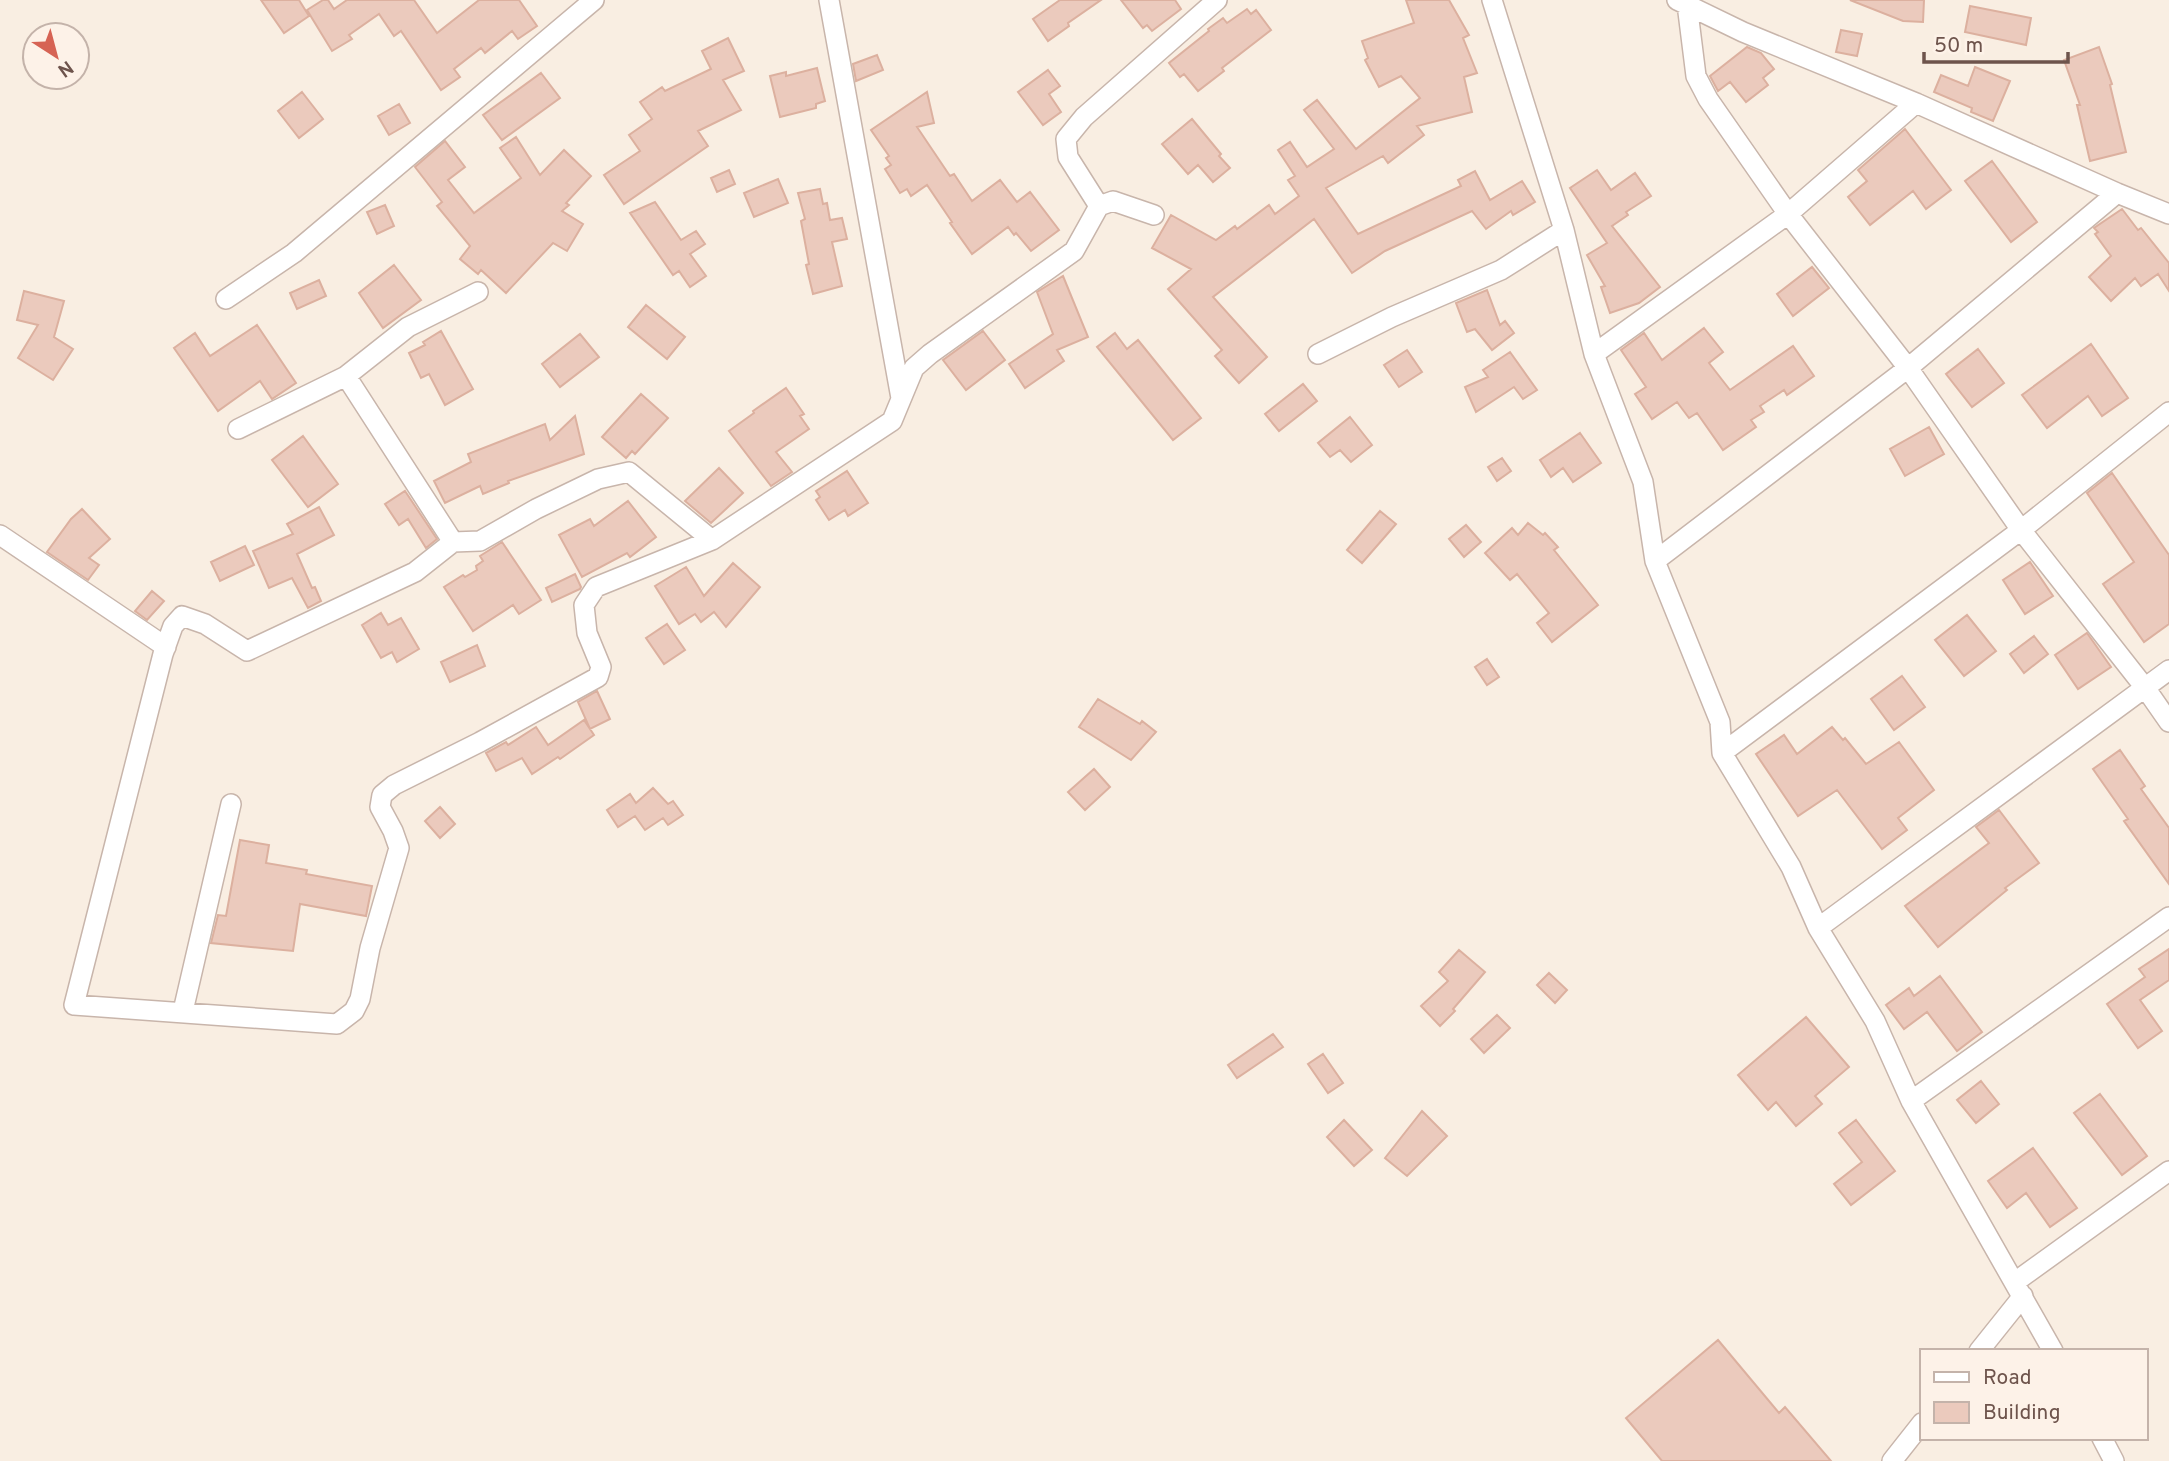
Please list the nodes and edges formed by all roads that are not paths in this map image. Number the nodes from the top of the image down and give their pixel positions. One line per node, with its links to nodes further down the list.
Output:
1 (594, 0): 14 (street)
2 (829, 0): 19 (street)
3 (1217, 0): 8 (street)
4 (1492, 0): 12 (street)
5 (1682, 2): 6 (street); 9 (street)
6 (1916, 103): 7 (street); 9 (street)
7 (2117, 193): 10 (street); 17 (street)
8 (1099, 206): 11 (street); 19 (street)
9 (1788, 214): 15 (street); 17 (street)
10 (2169, 214)
11 (1154, 215)
12 (1564, 230): 15 (street); 16 (street)
13 (478, 292): 18 (street)
14 (226, 299)
15 (1594, 354): 26 (street)
16 (1318, 355)
17 (1908, 368): 22 (street); 26 (street)
18 (346, 376): 21 (street); 25 (street)
19 (901, 398): 24 (street)
20 (2169, 412): 22 (street)
21 (238, 429)
22 (2021, 530): 29 (street); 31 (street)
23 (0, 535): 27 (street)
24 (712, 540): 25 (street); 35 (street)
25 (453, 542): 27 (street)
26 (1655, 561): 31 (street)
27 (166, 647): 35 (street)
28 (2169, 670): 29 (street)
29 (2146, 688): 30 (street); 34 (street)
30 (2169, 722)
31 (1723, 752): 34 (street)
32 (231, 804): 35 (street)
33 (2169, 917): 36 (street)
34 (1818, 928): 36 (street)
35 (183, 1011)
36 (1911, 1101): 38 (street)
37 (2169, 1171): 38 (street)
38 (2019, 1289): 39 (street); 40 (street)
39 (1980, 1349)
40 (2052, 1349)
41 (1920, 1426): 43 (street)
42 (2103, 1440): 44 (street)
43 (1892, 1461)
44 (2114, 1461)

